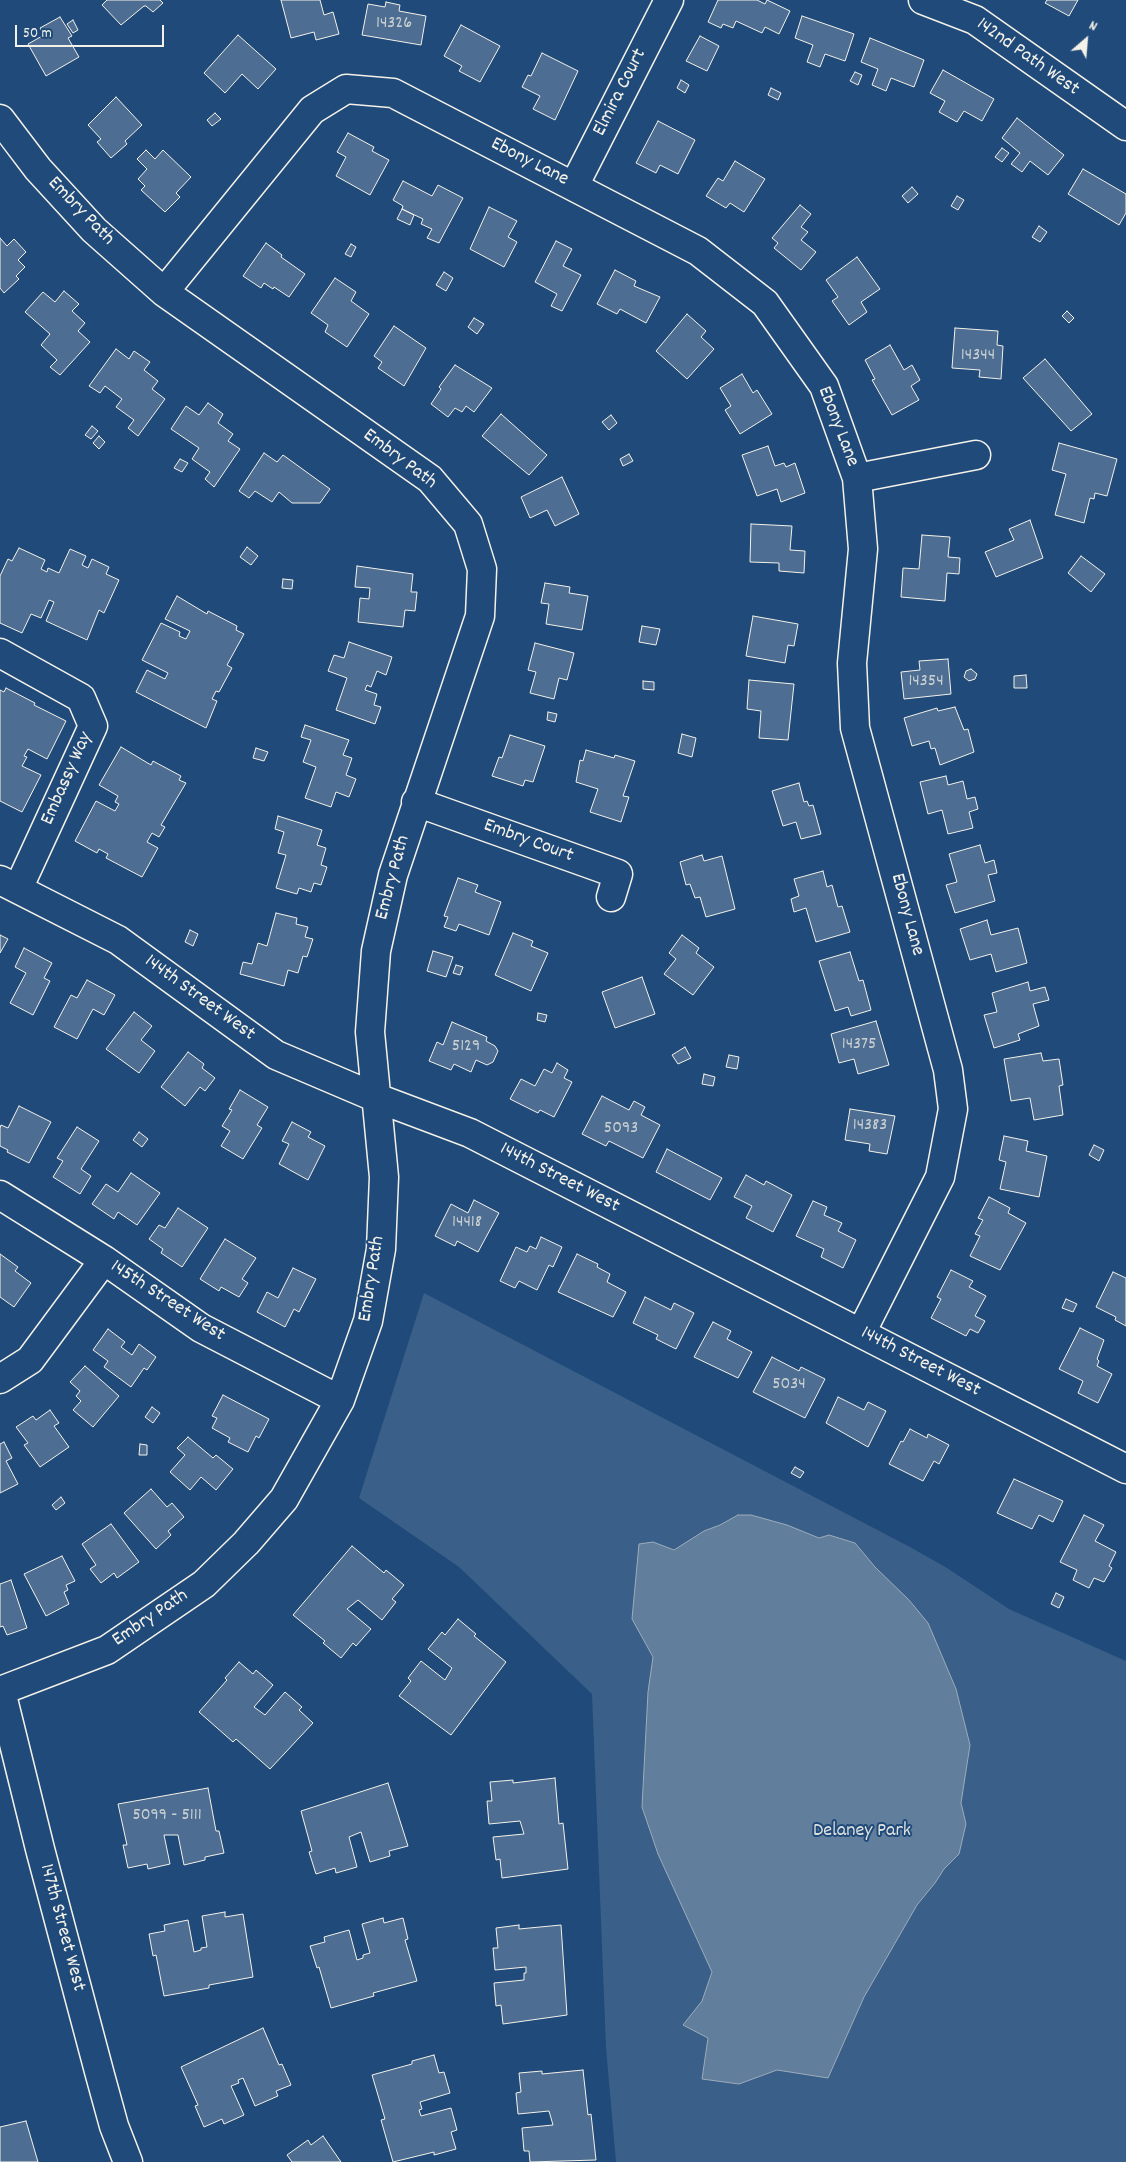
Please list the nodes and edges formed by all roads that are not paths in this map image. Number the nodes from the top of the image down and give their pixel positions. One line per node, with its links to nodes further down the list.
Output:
1 (669, 0): 6 (street, Elmira Court)
2 (923, 0): 3 (street, 142nd Path West)
3 (980, 10): 5 (street, 142nd Path West)
4 (0, 119): 7 (street, Embry Path)
5 (1126, 126)
6 (574, 186): 7 (street, Ebony Lane); 9 (street, Ebony Lane)
7 (164, 292): 11 (street, Embry Path)
8 (976, 455): 9 (street, Ebony Lane)
9 (857, 478): 17 (street, Ebony Lane)
10 (0, 653): 12 (street, Embassy Way)
11 (416, 802): 13 (street, Embry Court); 14 (street, Embry Path)
12 (9, 885): 14 (street, 144th Street West)
13 (611, 897)
14 (377, 1098): 17 (street, 144th Street West); 19 (street, Embry Path)
15 (0, 1194): 16 (street, 145th Street West)
16 (104, 1260): 18 (street); 19 (street, 145th Street West)
17 (861, 1333): 20 (street, 144th Street West)
18 (0, 1379)
19 (340, 1400): 21 (street, Embry Path)
20 (1126, 1468)
21 (1, 1691): 22 (street, 147th Street West)
22 (128, 2162)

